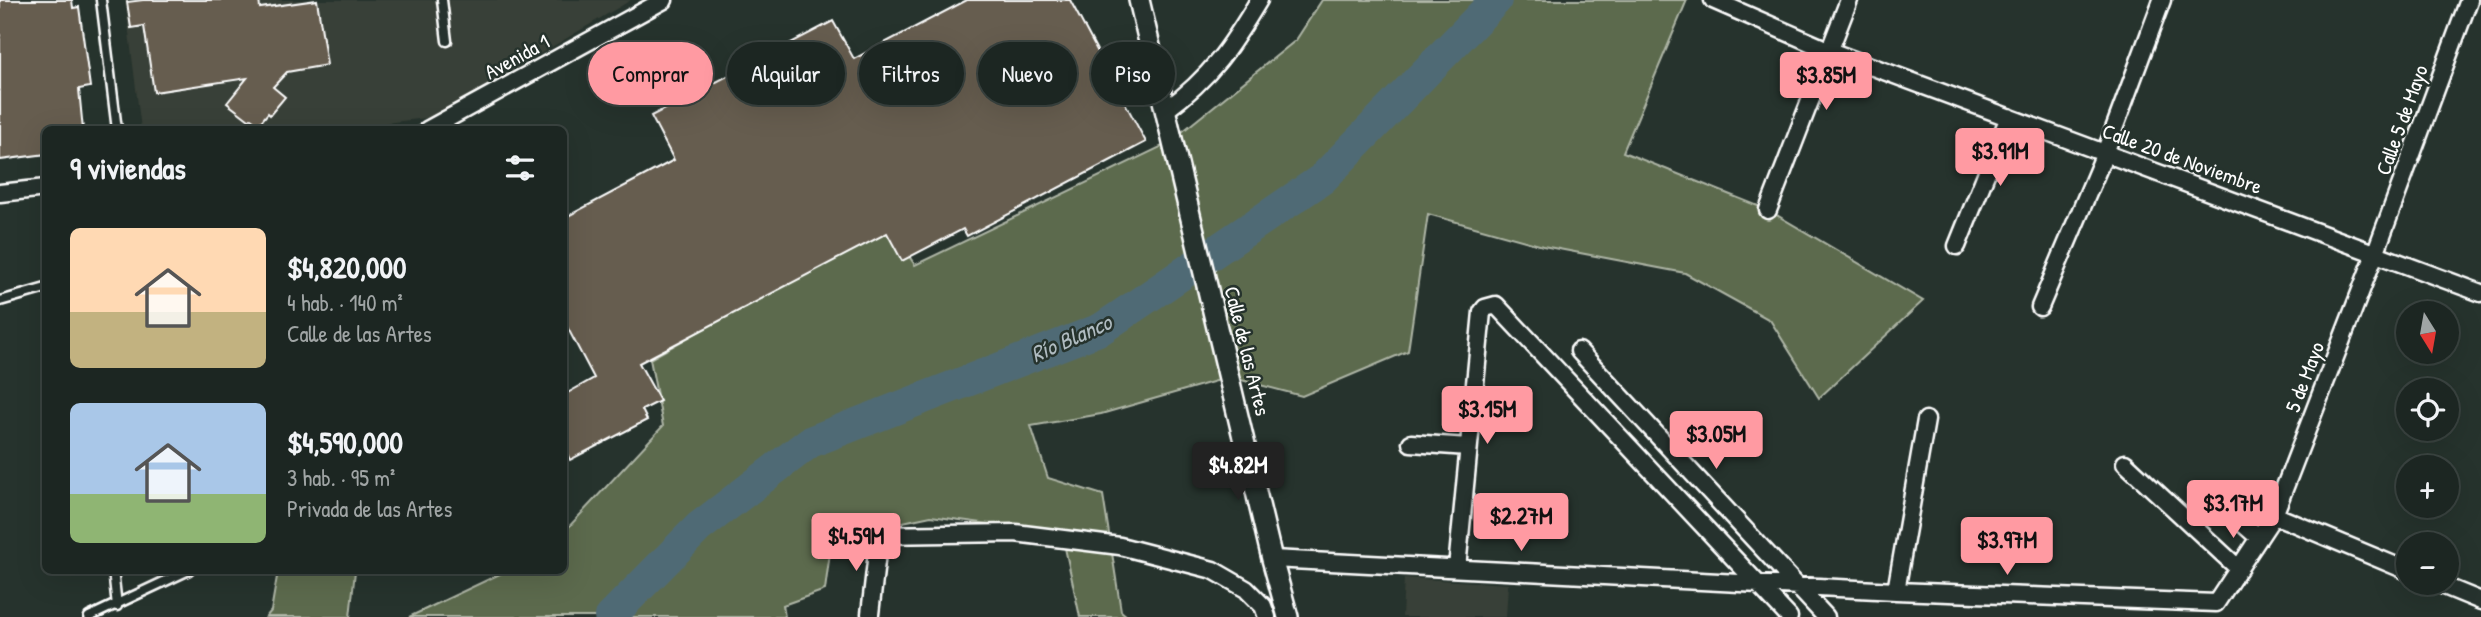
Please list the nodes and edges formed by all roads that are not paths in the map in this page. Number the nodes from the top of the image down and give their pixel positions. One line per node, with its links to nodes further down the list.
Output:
1 (101, 0): 14 (lane)
2 (442, 0): 10 (lane)
3 (664, 0): 15 (street, Avenida 1)
4 (1139, 0): 12 (street, Calle de las Artes)
5 (1259, 0): 12 (street)
6 (1713, 0): 11 (street, Calle 20 de Noviembre)
7 (1849, 0): 11 (street)
8 (2162, 0): 16 (street)
9 (2469, 0): 21 (street, Calle 5 de Mayo)
10 (447, 41)
11 (1830, 51): 13 (street, Calle 20 de Noviembre); 19 (street)
12 (1166, 110): 34 (street, Calle de las Artes)
13 (2009, 117): 16 (street, Calle 20 de Noviembre); 20 (street)
14 (117, 126)
15 (433, 126)
16 (2105, 153): 21 (street, Calle 20 de Noviembre); 25 (street)
17 (42, 188): 18 (street)
18 (0, 193)
19 (1768, 210)
20 (1958, 246)
21 (2375, 254): 23 (street, Calle 20 de Noviembre); 32 (street, 5 de Mayo)
22 (42, 289): 24 (lane)
23 (2481, 293)
24 (0, 301)
25 (2040, 307)
26 (1579, 351): 40 (street)
27 (1926, 420): 41 (street)
28 (1411, 443): 29 (street)
29 (1468, 447): 36 (street); 40 (street)
30 (2125, 463): 37 (street)
31 (2232, 514): 33 (street)
32 (2274, 515): 33 (street, 5 de Mayo); 35 (street)
33 (2259, 538): 37 (street, 5 de Mayo)
34 (1272, 559): 36 (street); 48 (street, Calle de las Artes)
35 (2396, 566)
36 (1457, 568): 40 (street)
37 (2239, 569): 41 (street, 5 de Mayo)
38 (113, 574): 44 (lane)
39 (181, 574): 44 (lane)
40 (1778, 585): 41 (street); 49 (street); 50 (street)
41 (1896, 591)
42 (2459, 592): 43 (street)
43 (2481, 601)
44 (117, 606): 46 (lane)
45 (870, 614): 47 (street)
46 (89, 617)
47 (1267, 617)
48 (1288, 617)
49 (1788, 617)
50 (1826, 617)

